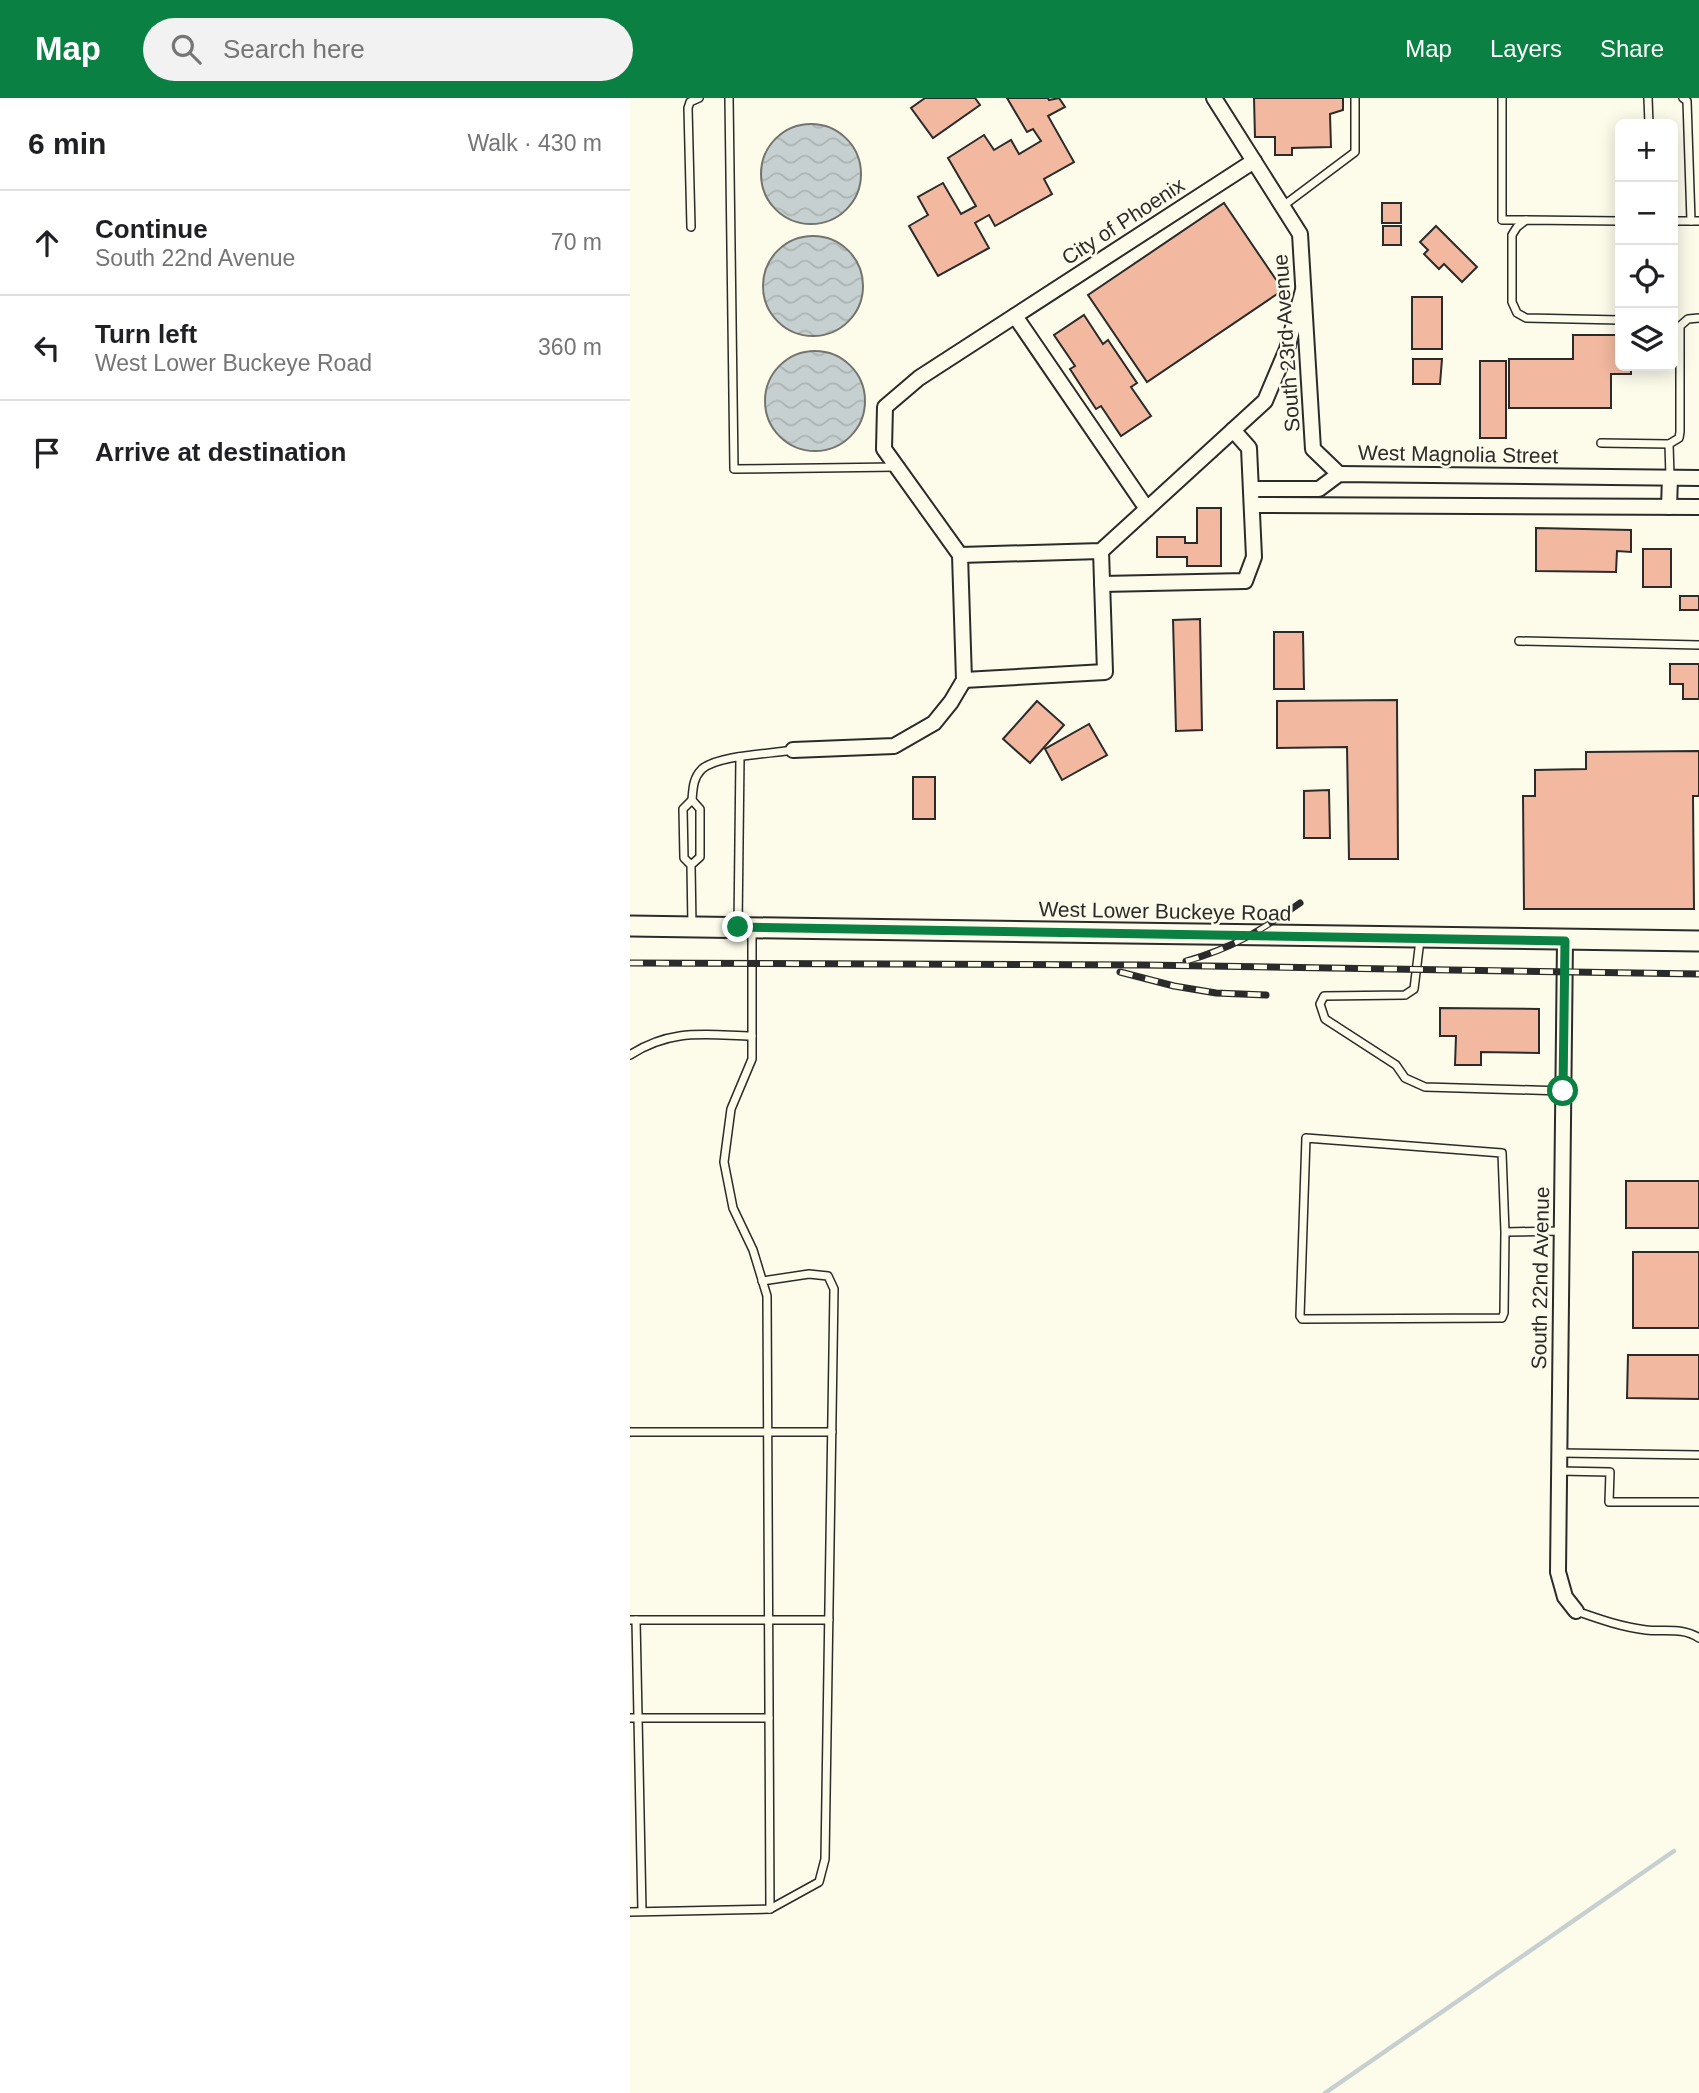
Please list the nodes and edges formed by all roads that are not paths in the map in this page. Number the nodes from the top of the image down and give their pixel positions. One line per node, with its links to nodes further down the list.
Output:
1 (699, 98): 14 (lane)
2 (729, 98): 24 (lane)
3 (1214, 98): 9 (street, South 23rd Avenue)
4 (1355, 98): 10 (lane)
5 (1502, 98): 11 (lane)
6 (1648, 98): 8 (lane)
7 (1683, 98): 12 (lane)
8 (1649, 119)
9 (1254, 161): 10 (street, South 23rd Avenue); 16 (street, City of Phoenix)
10 (1283, 206): 15 (street, South 23rd Avenue)
11 (1526, 220): 13 (lane); 18 (lane)
12 (1695, 220)
13 (1615, 221)
14 (691, 227)
15 (1303, 290): 21 (street); 25 (street, South 23rd Avenue)
16 (1015, 316): 24 (street, City of Phoenix); 32 (street)
17 (1699, 317): 19 (lane)
18 (1615, 320)
19 (1678, 323)
20 (1678, 371): 23 (lane)
21 (1233, 430): 28 (street); 32 (street)
22 (1601, 443): 23 (lane)
23 (1669, 444): 26 (lane)
24 (897, 467): 34 (street, City of Phoenix)
25 (1339, 474): 26 (street, West Magnolia Street); 28 (street, West Magnolia Street)
26 (1670, 477): 27 (street, West Magnolia Street); 30 (street)
27 (1699, 478)
28 (1252, 489): 29 (street)
29 (1252, 505): 30 (street); 35 (street)
30 (1670, 507): 31 (street)
31 (1699, 507)
32 (1147, 509): 33 (street)
33 (1101, 551): 34 (street); 35 (street)
34 (960, 555): 38 (street)
35 (1102, 583): 38 (street)
36 (1519, 641): 37 (lane)
37 (1699, 645)
38 (964, 680): 39 (street)
39 (793, 750): 40 (lane)
40 (740, 757): 41 (lane); 45 (lane)
41 (692, 800): 42 (lane); 42 (lane)
42 (691, 865): 44 (lane)
43 (630, 926): 44 (main road, West Lower Buckeye Road)
44 (692, 926): 45 (main road, West Lower Buckeye Road)
45 (745, 927): 46 (main road, West Lower Buckeye Road); 49 (lane)
46 (1420, 938): 47 (main road, West Lower Buckeye Road); 51 (lane)
47 (1565, 941): 48 (main road, West Lower Buckeye Road); 51 (street, South 22nd Avenue)
48 (1699, 941)
49 (752, 1036): 50 (lane); 54 (lane)
50 (630, 1055)
51 (1563, 1091): 52 (street, South 22nd Avenue)
52 (1562, 1231): 53 (lane); 58 (street, South 22nd Avenue)
53 (1505, 1232): 53 (lane)
54 (762, 1281): 56 (lane); 57 (lane)
55 (630, 1432): 56 (lane)
56 (766, 1432): 57 (lane); 63 (lane)
57 (832, 1432): 65 (lane)
58 (1559, 1453): 59 (lane); 60 (street, South 22nd Avenue)
59 (1699, 1455)
60 (1559, 1471): 61 (lane); 62 (street, South 22nd Avenue)
61 (1699, 1502)
62 (1576, 1611): 66 (lane)
63 (768, 1619): 64 (lane); 65 (lane); 68 (lane)
64 (633, 1620): 67 (lane)
65 (829, 1620): 69 (lane)
66 (1698, 1636)
67 (634, 1718): 68 (lane); 70 (lane)
68 (769, 1718): 69 (lane)
69 (770, 1909): 70 (lane)
70 (642, 1911): 71 (lane)
71 (630, 1912)

